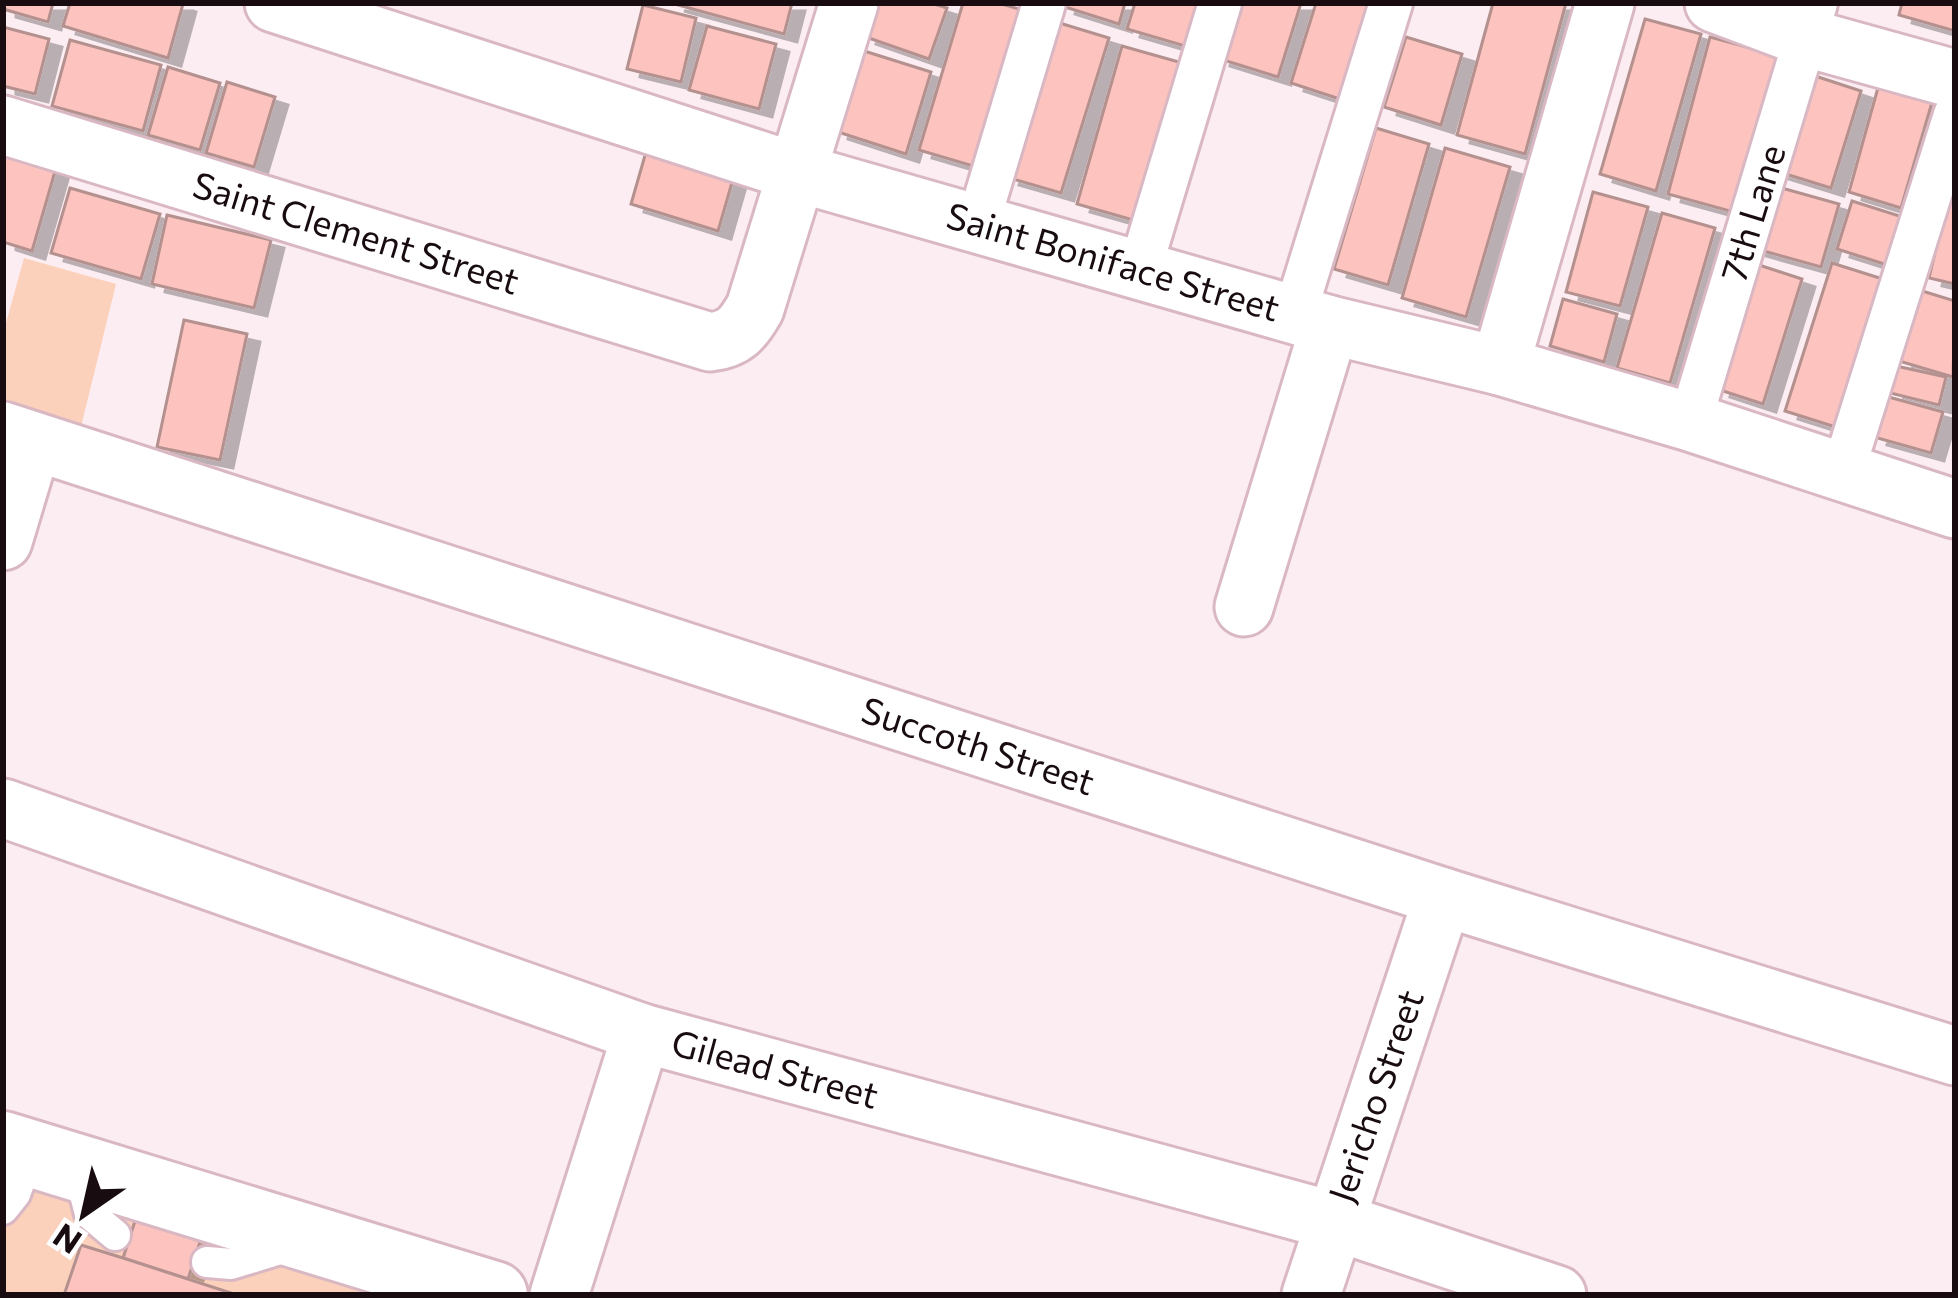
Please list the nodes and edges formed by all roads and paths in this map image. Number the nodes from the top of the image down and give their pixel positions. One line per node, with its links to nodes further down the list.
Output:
1 (274, 3): 12 (street, Saint Boniface Street)
2 (849, 3): 12 (street)
3 (1044, 3): 13 (street)
4 (1220, 3): 14 (street)
5 (1391, 3): 15 (street)
6 (1605, 3): 16 (street)
7 (1714, 3): 8 (street)
8 (1811, 20): 9 (street); 17 (street, 7th Lane)
9 (1955, 79)
10 (1955, 115): 19 (street)
11 (3, 124): 12 (street, Saint Clement Street)
12 (799, 173): 13 (street, Saint Boniface Street)
13 (978, 223): 14 (street, Saint Boniface Street)
14 (1140, 269): 15 (street, Saint Boniface Street)
15 (1312, 319): 16 (street, Saint Boniface Street); 22 (street)
16 (1500, 366): 17 (street, Saint Boniface Street)
17 (1690, 422): 19 (street, Saint Boniface Street)
18 (18, 436): 21 (street); 24 (street, Succoth Street)
19 (1844, 471): 20 (street, Saint Boniface Street)
20 (1955, 509)
21 (3, 541)
22 (1244, 607)
23 (3, 808): 25 (street, Gilead Street)
24 (1443, 897): 26 (street, Succoth Street); 28 (street, Jericho Street)
25 (642, 1033): 28 (street, Gilead Street); 33 (street)
26 (1955, 1056)
27 (28, 1168): 29 (lane); 30 (street)
28 (1334, 1221): 34 (street, Jericho Street); 35 (street, Gilead Street)
29 (115, 1235)
30 (314, 1238): 31 (lane); 32 (street)
31 (207, 1262)
32 (494, 1295)
33 (559, 1295)
34 (1311, 1295)
35 (1557, 1295)

